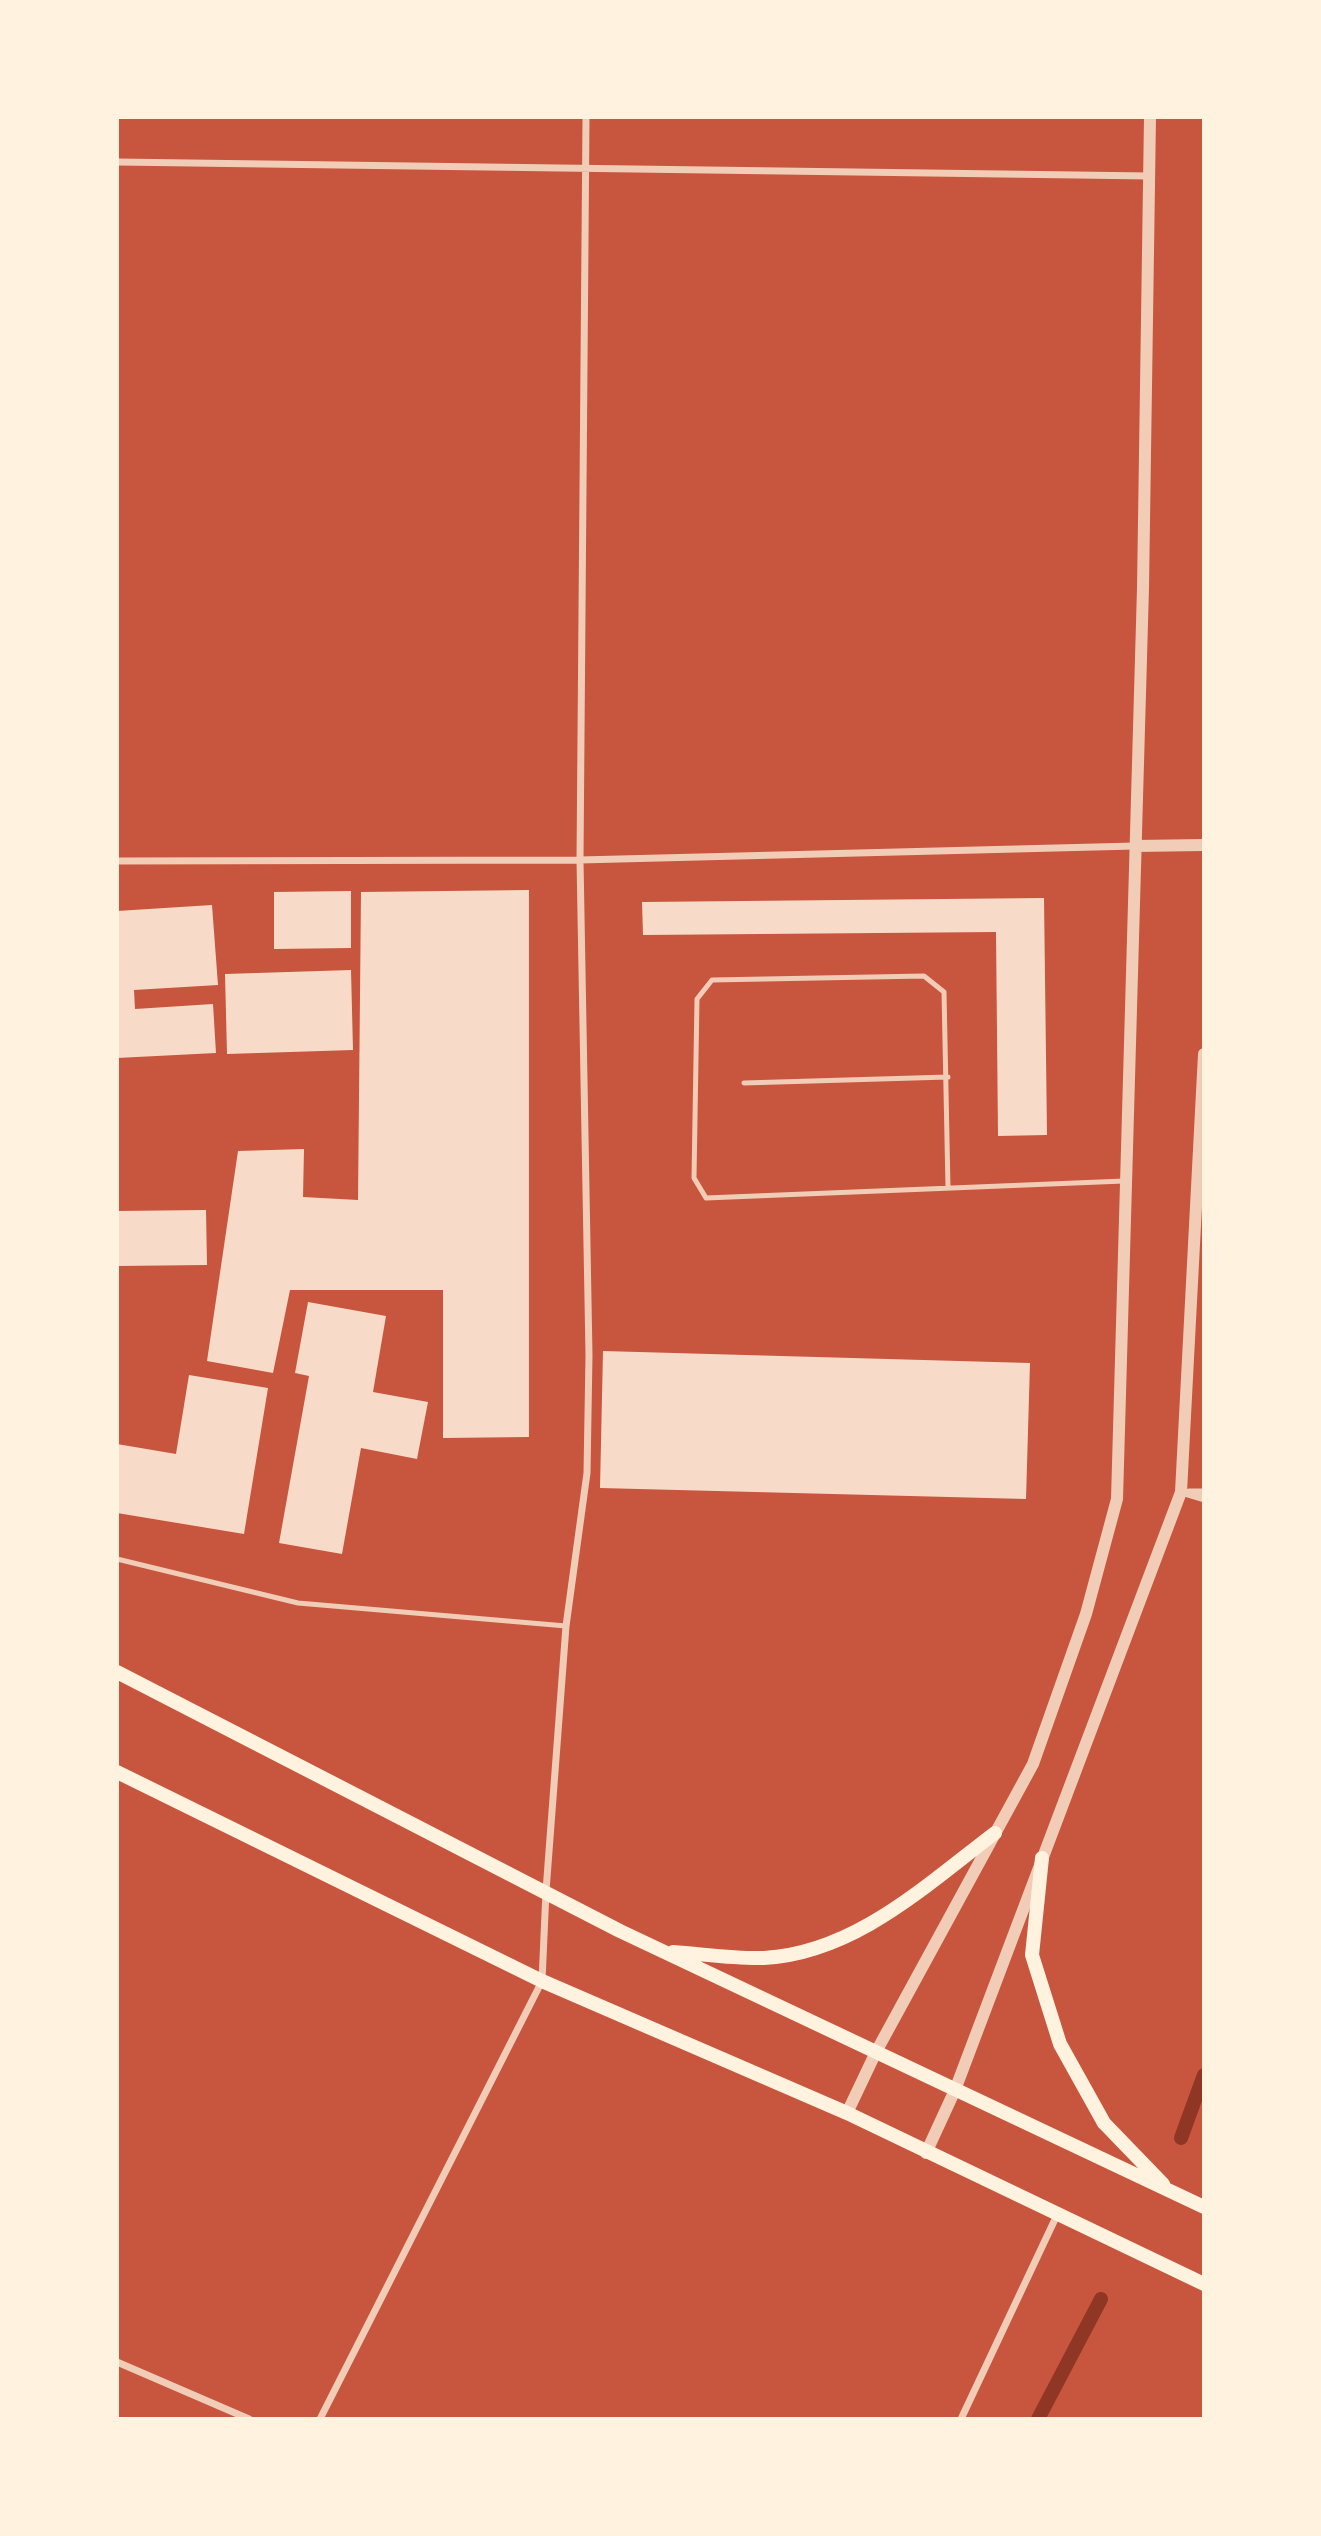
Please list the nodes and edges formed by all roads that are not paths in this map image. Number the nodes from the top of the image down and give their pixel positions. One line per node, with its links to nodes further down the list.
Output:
1 (586, 117): 4 (street)
2 (1150, 117): 5 (street)
3 (117, 162): 4 (street)
4 (586, 170): 5 (street); 8 (street)
5 (1150, 176): 7 (street)
6 (1204, 845): 7 (street)
7 (1135, 846): 8 (street); 13 (street)
8 (580, 860): 9 (street); 19 (street)
9 (117, 861)
10 (1204, 1054): 15 (street)
11 (947, 1077): 12 (lane); 14 (lane); 14 (lane)
12 (744, 1083)
13 (1126, 1181): 14 (lane); 22 (street)
14 (948, 1188)
15 (1181, 1492): 16 (street); 17 (street); 23 (street)
16 (1204, 1492)
17 (1204, 1499)
18 (117, 1559): 19 (lane)
19 (566, 1626): 24 (street)
20 (117, 1672): 24 (main road)
21 (117, 1772): 26 (main road)
22 (995, 1833): 25 (main road); 27 (street)
23 (1042, 1858): 28 (street); 31 (main road)
24 (546, 1891): 25 (main road); 26 (street)
25 (664, 1952): 27 (main road)
26 (542, 1981): 29 (main road); 37 (street)
27 (876, 2052): 28 (main road); 29 (street)
28 (955, 2090): 30 (street); 31 (main road)
29 (848, 2113): 30 (main road)
30 (926, 2153): 33 (main road)
31 (1169, 2190): 32 (main road)
32 (1204, 2207)
33 (1057, 2215): 34 (main road); 38 (street)
34 (1204, 2284)
35 (117, 2362): 36 (street)
36 (249, 2419)
37 (320, 2419)
38 (961, 2419)

